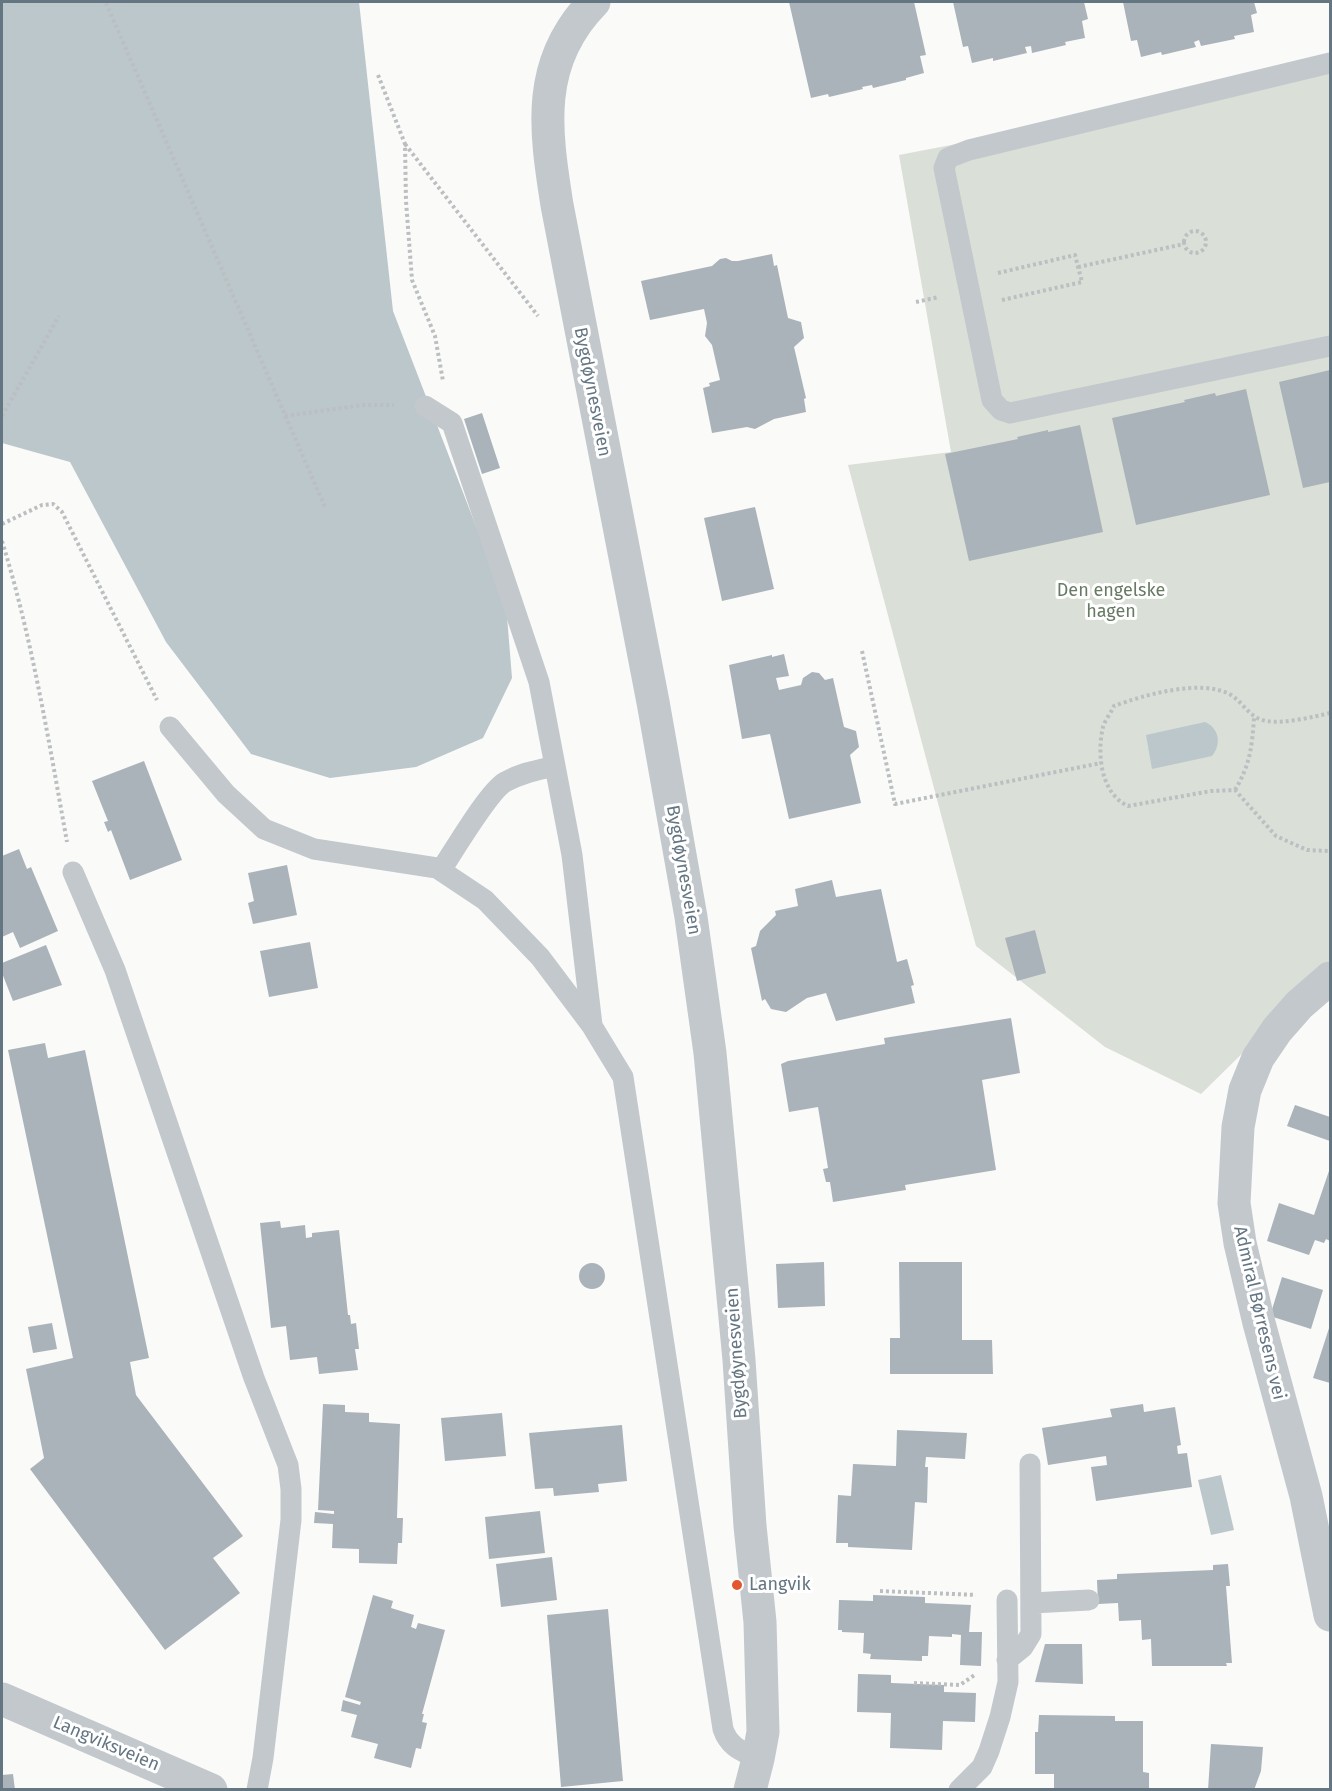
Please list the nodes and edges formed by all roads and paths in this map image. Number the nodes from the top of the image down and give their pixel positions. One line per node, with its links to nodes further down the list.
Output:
1 (594, 2): 42 (street, Bygdøynesveien)
2 (106, 3): 15 (path)
3 (1330, 63): 8 (lane)
4 (378, 75): 5 (path)
5 (405, 144): 11 (path); 16 (path)
6 (1184, 244): 6 (path); 7 (path)
7 (1078, 267): 8 (path); 9 (path)
8 (967, 280): 9 (lane)
9 (972, 306): 12 (lane)
10 (59, 316): 14 (path)
11 (539, 318)
12 (1330, 346)
13 (425, 406): 15 (path); 16 (lane)
14 (2, 416)
15 (285, 416): 17 (path)
16 (452, 423): 25 (lane)
17 (325, 507)
18 (2, 524): 23 (path)
19 (2, 541): 29 (path)
20 (862, 651): 24 (path)
21 (1330, 713): 22 (path)
22 (1254, 718): 24 (path); 26 (path)
23 (170, 727): 28 (lane)
24 (1101, 762): 26 (path)
25 (555, 766): 28 (lane); 31 (lane)
26 (1235, 790): 27 (path)
27 (1330, 851)
28 (441, 870): 31 (lane)
29 (73, 872): 44 (lane)
30 (1330, 978): 33 (street, Admiral Børresens vei)
31 (592, 1026): 42 (lane)
32 (1030, 1464): 37 (lane)
33 (1318, 1491): 38 (street, Admiral Børresens vei)
34 (880, 1591): 35 (path)
35 (1007, 1600): 39 (lane)
36 (1089, 1600): 37 (lane)
37 (1032, 1603): 39 (lane)
38 (1330, 1615)
39 (1008, 1667): 40 (path); 46 (lane)
40 (914, 1683)
41 (2, 1699): 43 (street, Langviksveien)
42 (758, 1759): 45 (street, Bygdøynesveien)
43 (211, 1790)
44 (257, 1790)
45 (750, 1790)
46 (959, 1790)

